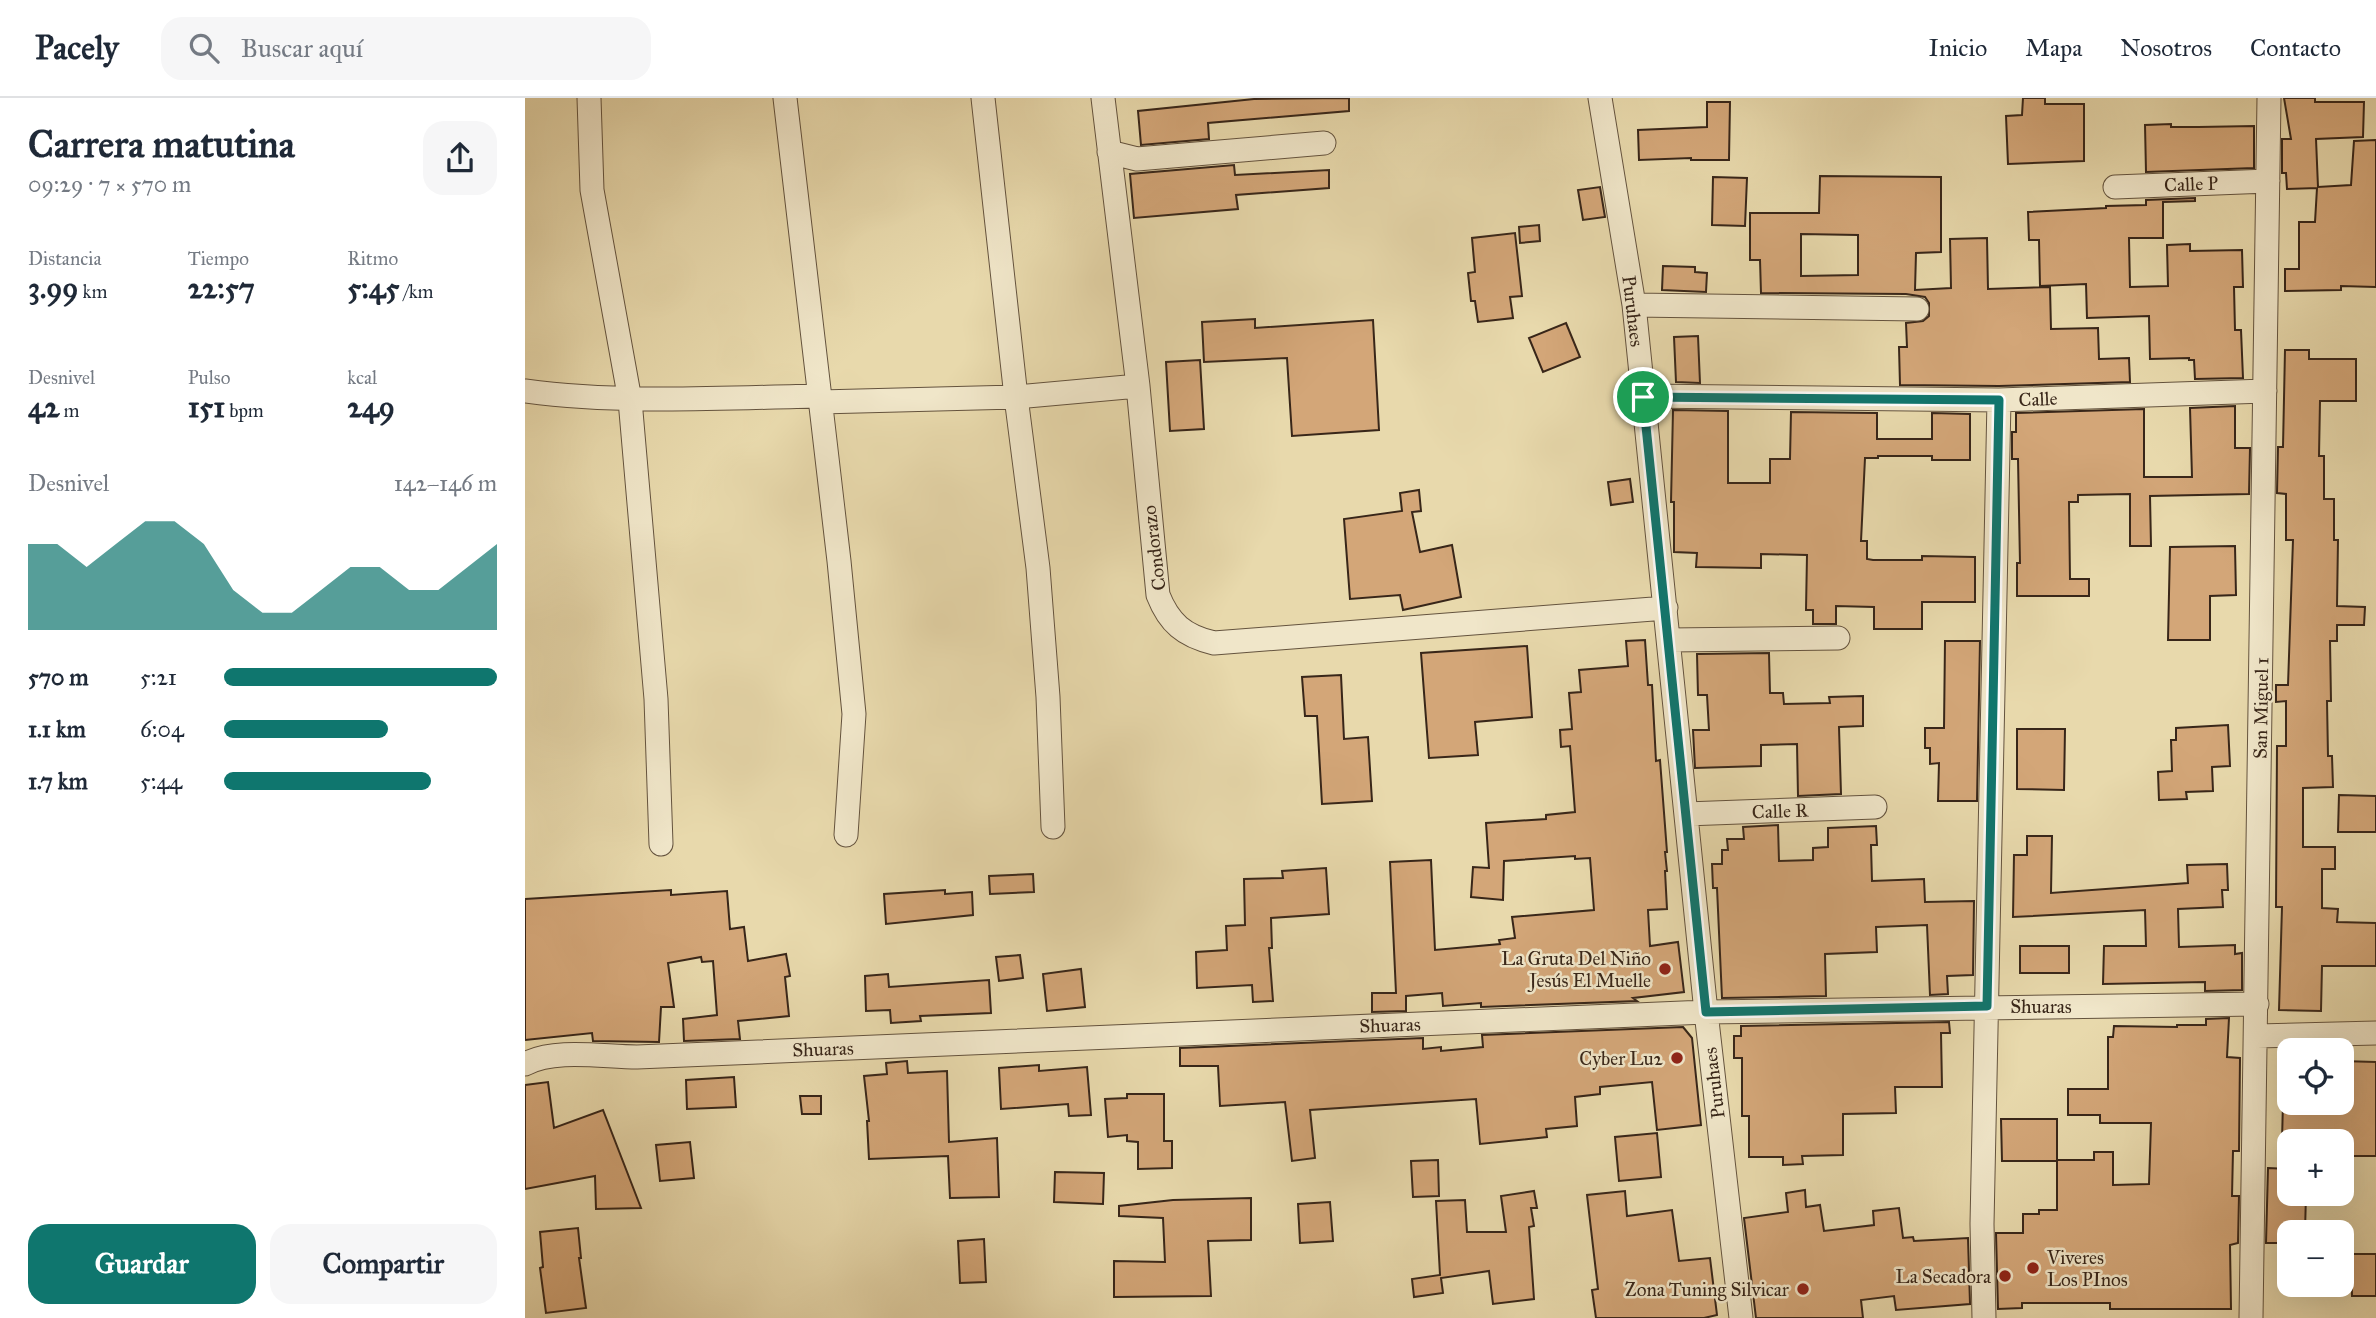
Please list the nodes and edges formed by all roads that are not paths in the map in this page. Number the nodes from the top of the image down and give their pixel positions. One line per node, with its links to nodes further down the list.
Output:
1 (589, 98): 18 (street)
2 (785, 98): 20 (street)
3 (983, 98): 16 (street)
4 (1103, 98): 8 (street, Condorazo)
5 (1600, 98): 11 (street, Puruhaes)
6 (2269, 98): 9 (street, San Miguel 1)
7 (1324, 143): 8 (street)
8 (1109, 152): 13 (street, Condorazo)
9 (2268, 181): 10 (street, Calle P); 15 (street, San Miguel 1)
10 (2115, 187)
11 (1634, 305): 12 (street); 17 (street, Puruhaes)
12 (1917, 310)
13 (1138, 386): 16 (street); 21 (street, Condorazo)
14 (525, 391): 18 (street)
15 (2265, 391): 19 (street, Calle); 29 (street, San Miguel 1)
16 (1016, 397): 20 (street); 26 (street)
17 (1643, 397): 19 (street, Calle); 21 (street, Puruhaes)
18 (630, 400): 20 (street); 28 (street)
19 (1999, 400): 30 (street)
20 (820, 402): 27 (street)
21 (1666, 608): 23 (street, Puruhaes)
22 (1837, 638): 23 (street)
23 (1669, 640): 25 (street, Puruhaes)
24 (1875, 807): 25 (street, Calle R)
25 (1686, 814): 31 (street, Puruhaes)
26 (1053, 827)
27 (846, 835)
28 (661, 844)
29 (2257, 1004): 30 (street, Shuaras); 33 (street, San Miguel 1)
30 (1987, 1006): 31 (street, Shuaras); 36 (street)
31 (1706, 1012): 34 (street, Shuaras); 35 (street, Puruhaes)
32 (2376, 1033): 33 (street)
33 (2257, 1036): 37 (street, San Miguel 1)
34 (525, 1064)
35 (1741, 1318)
36 (1984, 1318)
37 (2251, 1318)

